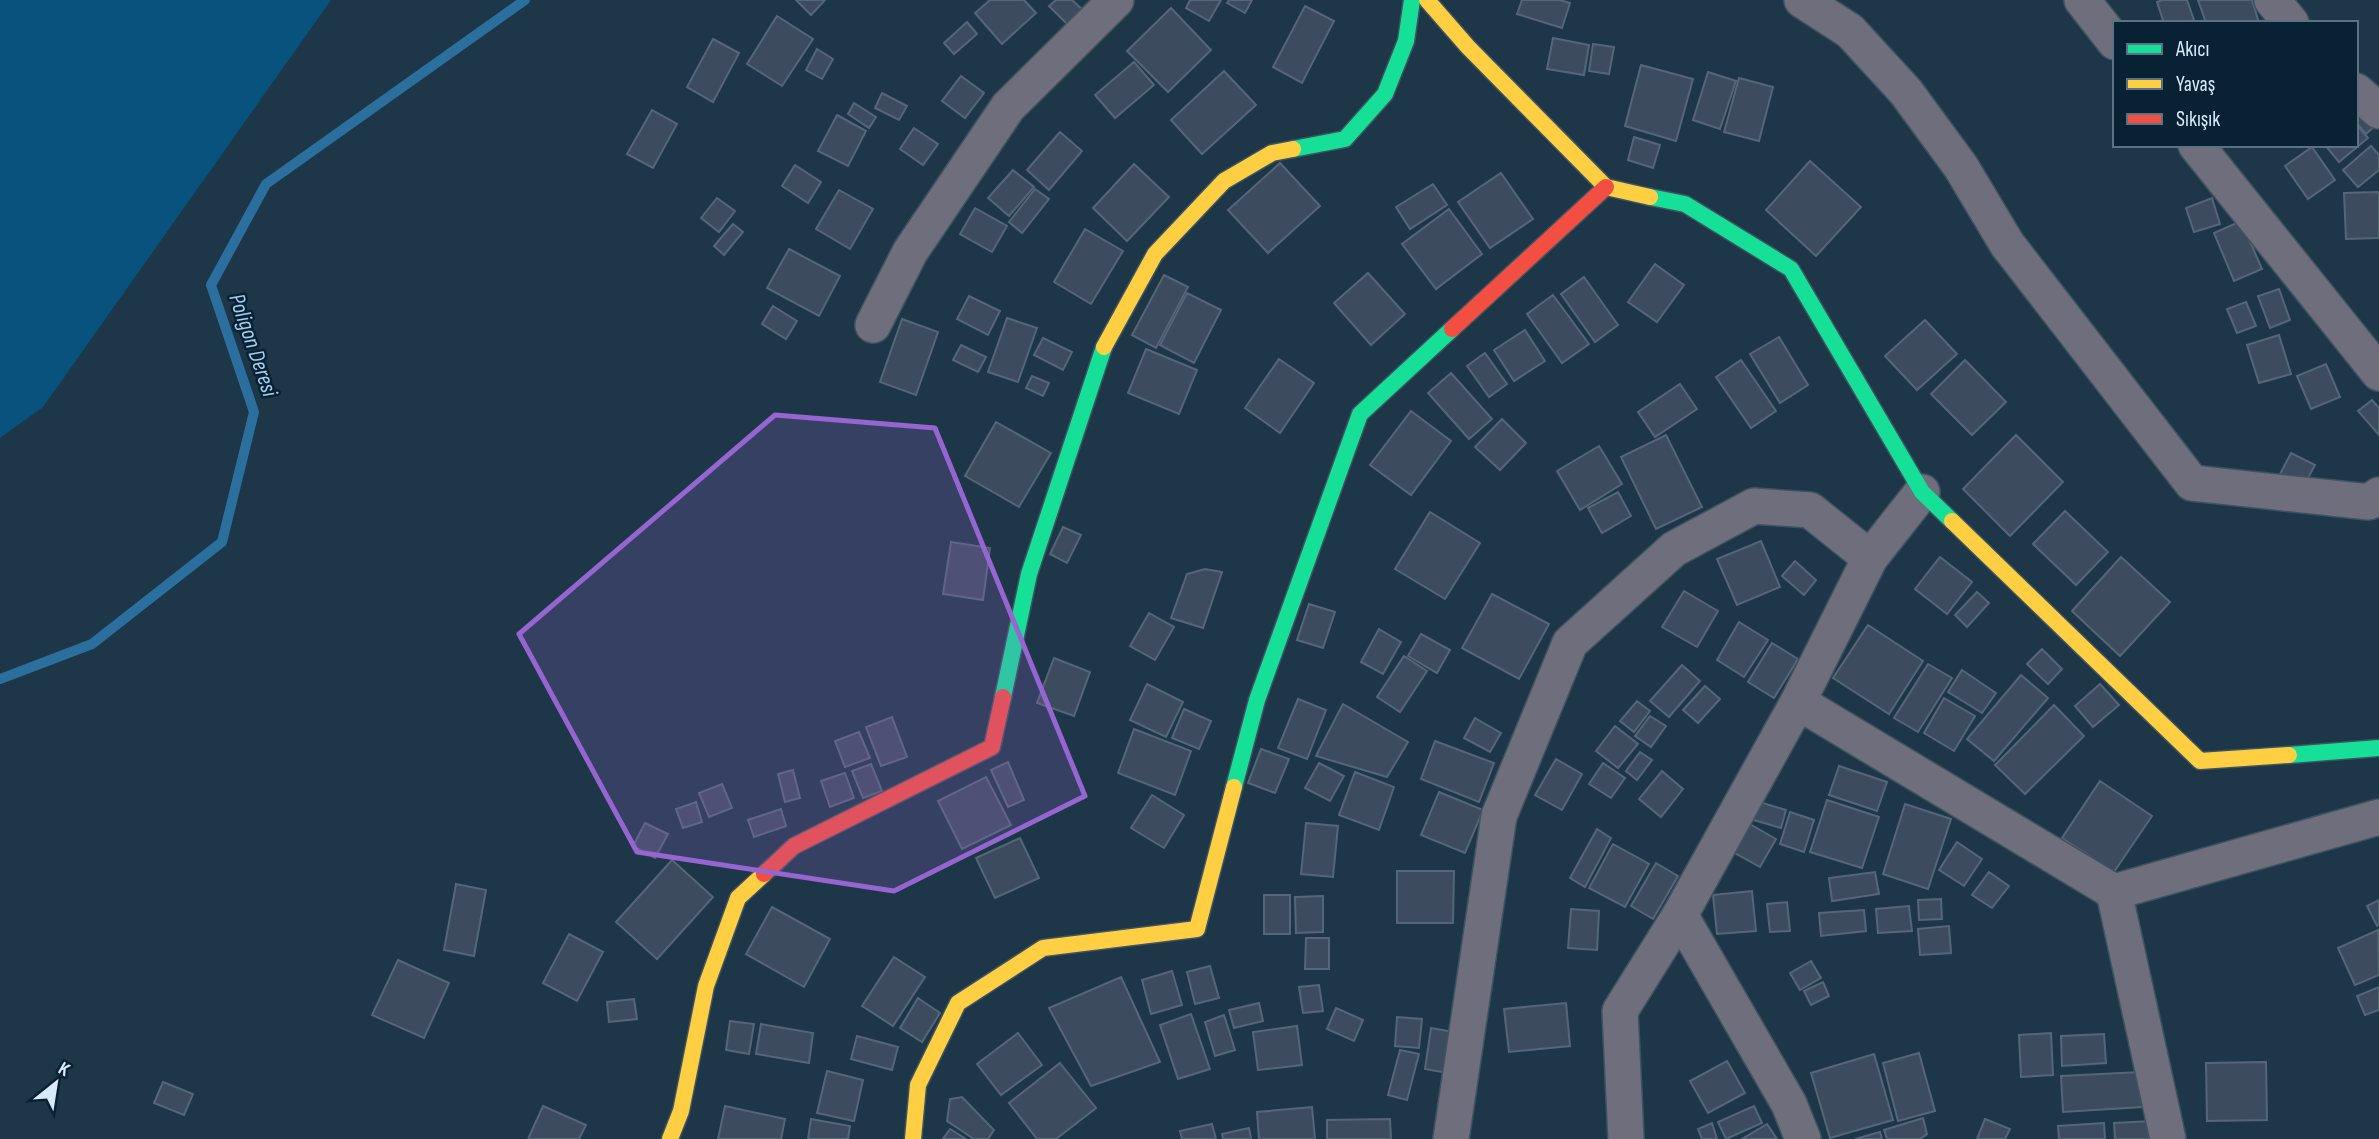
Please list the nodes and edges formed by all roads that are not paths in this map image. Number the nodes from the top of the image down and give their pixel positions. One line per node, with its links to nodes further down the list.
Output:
1 (1116, 0): 13 (street)
2 (1412, 0): 23 (street)
3 (1427, 0): 12 (street)
4 (1802, 0): 16 (street)
5 (2082, 0): 8 (street)
6 (2272, 0): 7 (street)
7 (2289, 21)
8 (2113, 39)
9 (2358, 93): 10 (street)
10 (2379, 111)
11 (2198, 147): 14 (street)
12 (1606, 187): 15 (street); 24 (street)
13 (873, 325)
14 (2379, 373)
15 (1922, 492): 17 (street); 19 (street)
16 (2379, 495)
17 (1870, 558): 18 (street); 25 (street)
18 (1798, 702): 21 (street); 22 (street)
19 (2379, 748)
20 (2379, 817): 21 (street)
21 (2114, 892): 28 (street)
22 (1680, 915): 26 (street); 27 (street)
23 (670, 1139)
24 (913, 1139)
25 (1451, 1139)
26 (1626, 1139)
27 (1803, 1139)
28 (2168, 1139)

